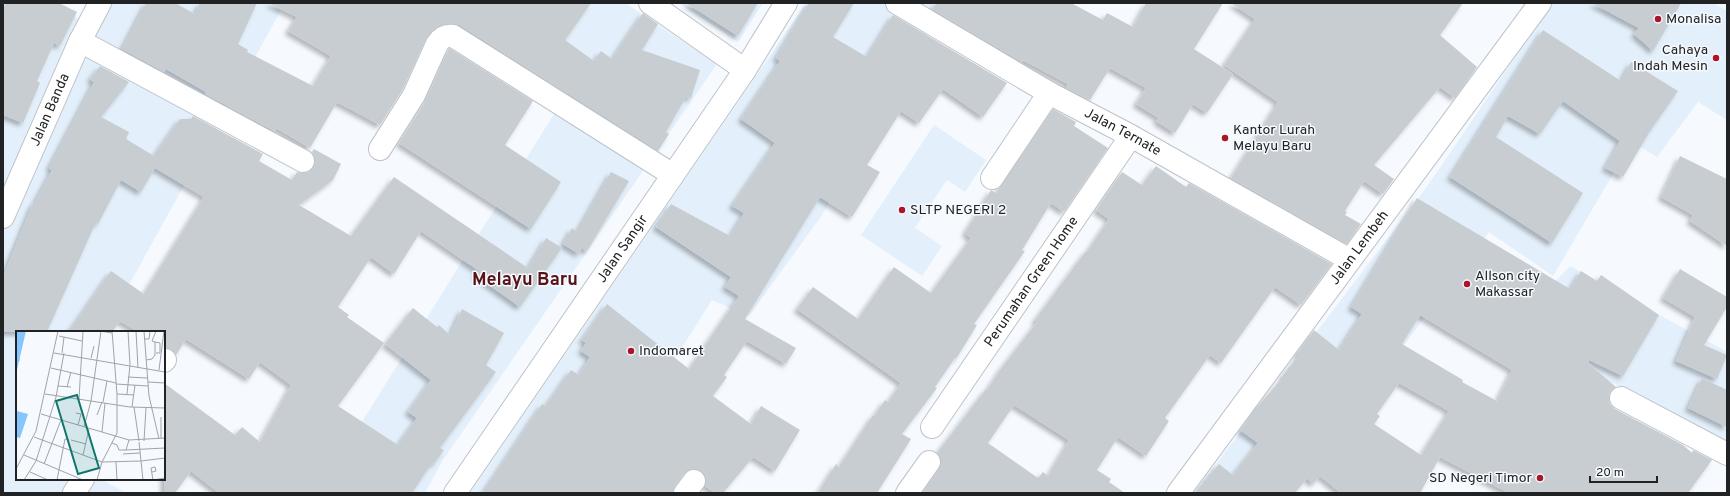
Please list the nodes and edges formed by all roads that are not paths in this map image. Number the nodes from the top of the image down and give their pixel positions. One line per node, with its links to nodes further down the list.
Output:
1 (100, 3): 6 (street, Jalan Banda)
2 (650, 3): 7 (street)
3 (786, 3): 7 (street, Jalan Sangir)
4 (897, 3): 8 (street, Jalan Ternate)
5 (1540, 3): 15 (street, Jalan Lembeh)
6 (80, 41): 11 (street); 14 (street, Jalan Banda)
7 (745, 70): 12 (street, Jalan Sangir)
8 (1050, 93): 9 (street, Jalan Ternate); 13 (street)
9 (1131, 136): 15 (street, Jalan Ternate); 17 (street, Perumahan Green Home)
10 (380, 149): 12 (street)
11 (303, 161)
12 (673, 175): 22 (street, Jalan Sangir)
13 (992, 178)
14 (3, 217)
15 (1350, 260): 24 (street, Jalan Lembeh)
16 (1622, 398): 18 (street)
17 (932, 427)
18 (1727, 454)
19 (929, 462): 23 (street)
20 (82, 480): 21 (street)
21 (74, 493)
22 (455, 493)
23 (907, 493)
24 (1178, 493)

